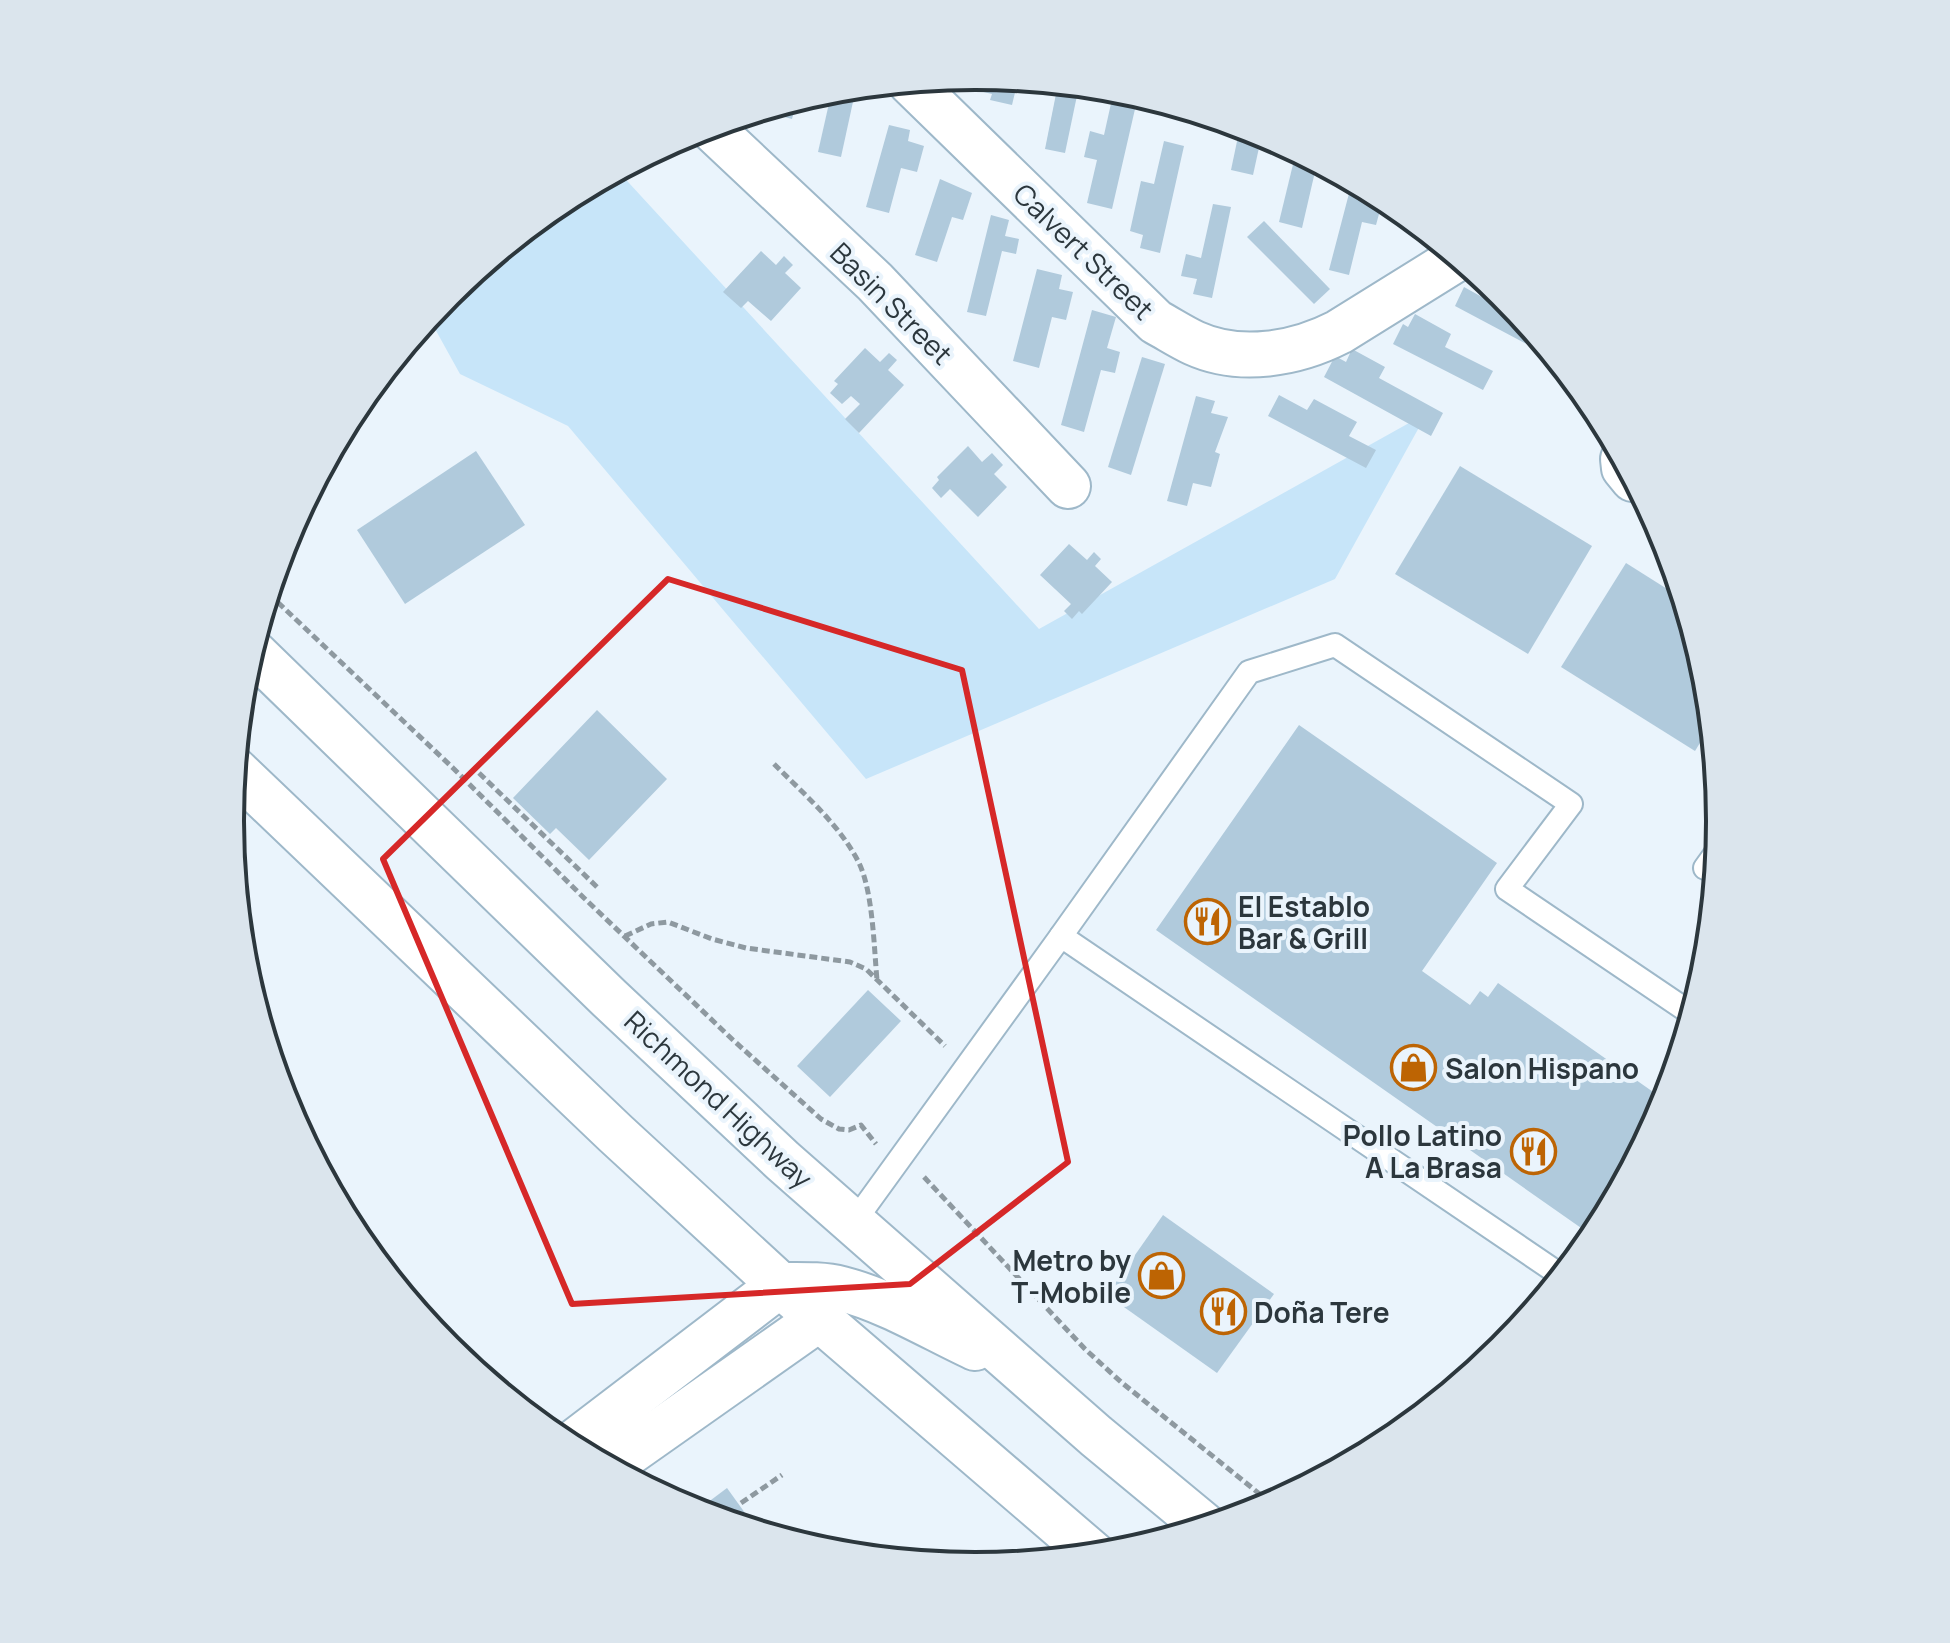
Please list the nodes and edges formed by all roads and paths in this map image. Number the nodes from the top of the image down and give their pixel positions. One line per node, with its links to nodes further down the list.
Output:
1 (921, 93): 3 (main road, Calvert Street)
2 (720, 137): 4 (main road, Basin Street)
3 (1448, 264)
4 (1068, 486)
5 (277, 602): 11 (path)
6 (262, 661): 18 (main road, Richmond Highway)
7 (774, 764): 13 (path)
8 (479, 773): 10 (path)
9 (245, 779): 20 (main road)
10 (597, 887)
11 (625, 936): 13 (path); 16 (path)
12 (1061, 936): 14 (lane); 15 (lane); 19 (lane)
13 (878, 981): 15 (path)
14 (1683, 1008)
15 (967, 1066): 18 (lane)
16 (871, 1140)
17 (927, 1179): 26 (path)
18 (854, 1222): 22 (main road, Richmond Highway)
19 (1553, 1270)
20 (780, 1285): 21 (main road); 22 (main road); 23 (main road)
21 (819, 1319): 24 (main road); 29 (main road)
22 (1020, 1370): 28 (main road, Richmond Highway)
23 (581, 1437)
24 (619, 1460)
25 (782, 1475): 27 (path)
26 (1260, 1495)
27 (741, 1503)
28 (1196, 1518)
29 (1082, 1545)

